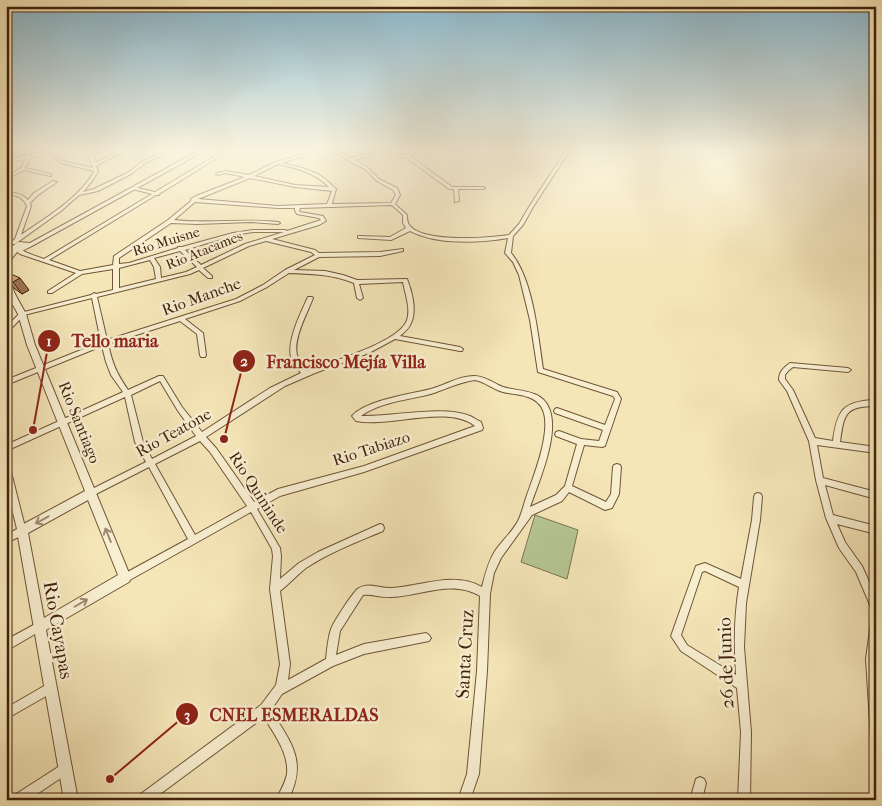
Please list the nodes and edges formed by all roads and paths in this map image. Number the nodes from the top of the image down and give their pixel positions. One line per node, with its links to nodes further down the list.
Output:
1 (46, 188): 19 (street)
2 (85, 188): 15 (street)
3 (101, 188): 15 (street)
4 (135, 188): 16 (street); 31 (street)
5 (167, 188): 16 (street)
6 (223, 188): 17 (street)
7 (316, 188): 12 (street)
8 (394, 188): 20 (street)
9 (450, 188): 13 (street)
10 (483, 188): 13 (street)
11 (544, 188): 27 (street)
12 (334, 189): 21 (street)
13 (456, 189): 18 (street)
14 (6, 194): 19 (street)
15 (80, 194): 30 (street)
16 (157, 194): 36 (street)
17 (193, 200): 22 (street); 23 (street)
18 (457, 201)
19 (28, 203): 30 (street)
20 (393, 204): 21 (street); 25 (street)
21 (329, 205): 22 (street)
22 (298, 207): 26 (street, Rio Atacames)
23 (170, 221): 24 (street); 38 (street)
24 (278, 223)
25 (409, 229): 27 (street); 28 (street)
26 (288, 232): 29 (street, Rio Atacames); 32 (street, Rio Muisne)
27 (511, 236): 67 (street)
28 (360, 237)
29 (265, 239): 34 (street); 39 (street, Rio Atacames)
30 (13, 246): 31 (street); 36 (street, Rio Muisne); 37 (street)
31 (28, 246)
32 (180, 248): 35 (street, Rio Muisne); 39 (street)
33 (401, 250): 34 (street)
34 (318, 255): 40 (street, Rio Manche)
35 (151, 257): 38 (street, Rio Muisne); 44 (street)
36 (44, 261): 41 (street, Rio Muisne)
37 (6, 262)
38 (115, 267): 41 (street, Rio Muisne); 46 (street)
39 (200, 267): 42 (street); 44 (street, Rio Atacames)
40 (287, 271): 45 (street); 53 (street, Rio Manche)
41 (80, 273): 47 (street, Rio Muisne)
42 (210, 277)
43 (6, 279): 49 (street, Rio Santiago)
44 (159, 280): 46 (street, Rio Atacames)
45 (356, 282): 51 (street); 55 (street, Rio Teatone)
46 (116, 290): 48 (street, Rio Atacames)
47 (50, 292)
48 (94, 295): 52 (street, Rio Atacames); 56 (street)
49 (9, 296): 52 (street, Rio Santiago)
50 (310, 298): 61 (street)
51 (360, 298)
52 (22, 314): 54 (street); 59 (street, Rio Santiago)
53 (181, 319): 56 (street, Rio Manche); 58 (street)
54 (6, 331)
55 (396, 337): 57 (street); 61 (street, Rio Teatone)
56 (105, 343): 59 (street, Rio Manche); 63 (street)
57 (460, 349)
58 (203, 355)
59 (41, 369): 62 (street, Rio Manche); 66 (street, Rio Santiago)
60 (848, 370): 70 (street)
61 (305, 373): 69 (street, Rio Teatone)
62 (6, 383)
63 (127, 393): 66 (street); 69 (street, Rio Quininde); 75 (street)
64 (876, 403): 72 (street)
65 (558, 411): 67 (street)
66 (63, 422): 73 (street); 80 (street, Rio Santiago)
67 (607, 428): 71 (street)
68 (559, 434): 71 (street)
69 (200, 437): 75 (street, Rio Teatone); 83 (street, Rio Quininde)
70 (813, 441): 72 (street); 78 (street)
71 (581, 442): 79 (street)
72 (836, 445): 74 (street)
73 (6, 448)
74 (876, 450)
75 (150, 463): 80 (street, Rio Teatone); 90 (street)
76 (617, 467): 79 (street)
77 (6, 468): 88 (street, Rio Cayapas)
78 (820, 480): 81 (street); 84 (street)
79 (568, 488): 85 (street)
80 (91, 493): 88 (street, Rio Teatone, one-way to 88); 91 (street, Rio Santiago, one-way to 80)
81 (876, 496)
82 (758, 497): 92 (street, 26 de Junio)
83 (252, 506): 85 (street, Rio Tabiazo); 90 (street, Rio Tabiazo); 93 (street, Rio Quininde)
84 (830, 518): 87 (street); 95 (street)
85 (523, 519): 94 (street, Santa Cruz)
86 (380, 528): 93 (street)
87 (876, 530)
88 (22, 531): 89 (street, Rio Teatone); 97 (street, Rio Cayapas)
89 (6, 540)
90 (193, 540): 91 (street, Rio Tabiazo)
91 (125, 578): 97 (street, Rio Tabiazo, one-way to 91)
92 (744, 586): 102 (street, 26 de Junio); 102 (street)
93 (275, 589): 104 (street, Rio Quininde)
94 (484, 594): 100 (street); 114 (street, Santa Cruz)
95 (876, 609)
96 (876, 622): 101 (street)
97 (39, 627): 99 (street, Rio Tabiazo); 103 (street, Rio Cayapas)
98 (426, 638): 100 (street)
99 (6, 646)
100 (330, 662): 104 (street)
101 (873, 684): 107 (street)
102 (742, 685): 116 (street, 26 de Junio)
103 (51, 688): 106 (street); 108 (street, Rio Cayapas)
104 (280, 690): 105 (street, Rio Quininde)
105 (265, 709): 112 (street, Rio Quininde); 113 (street)
106 (6, 714)
107 (876, 739)
108 (66, 768): 110 (street); 111 (street, Rio Cayapas)
109 (700, 783): 115 (street)
110 (18, 800)
111 (71, 800)
112 (142, 800)
113 (282, 800)
114 (464, 800)
115 (696, 800)
116 (744, 800)

